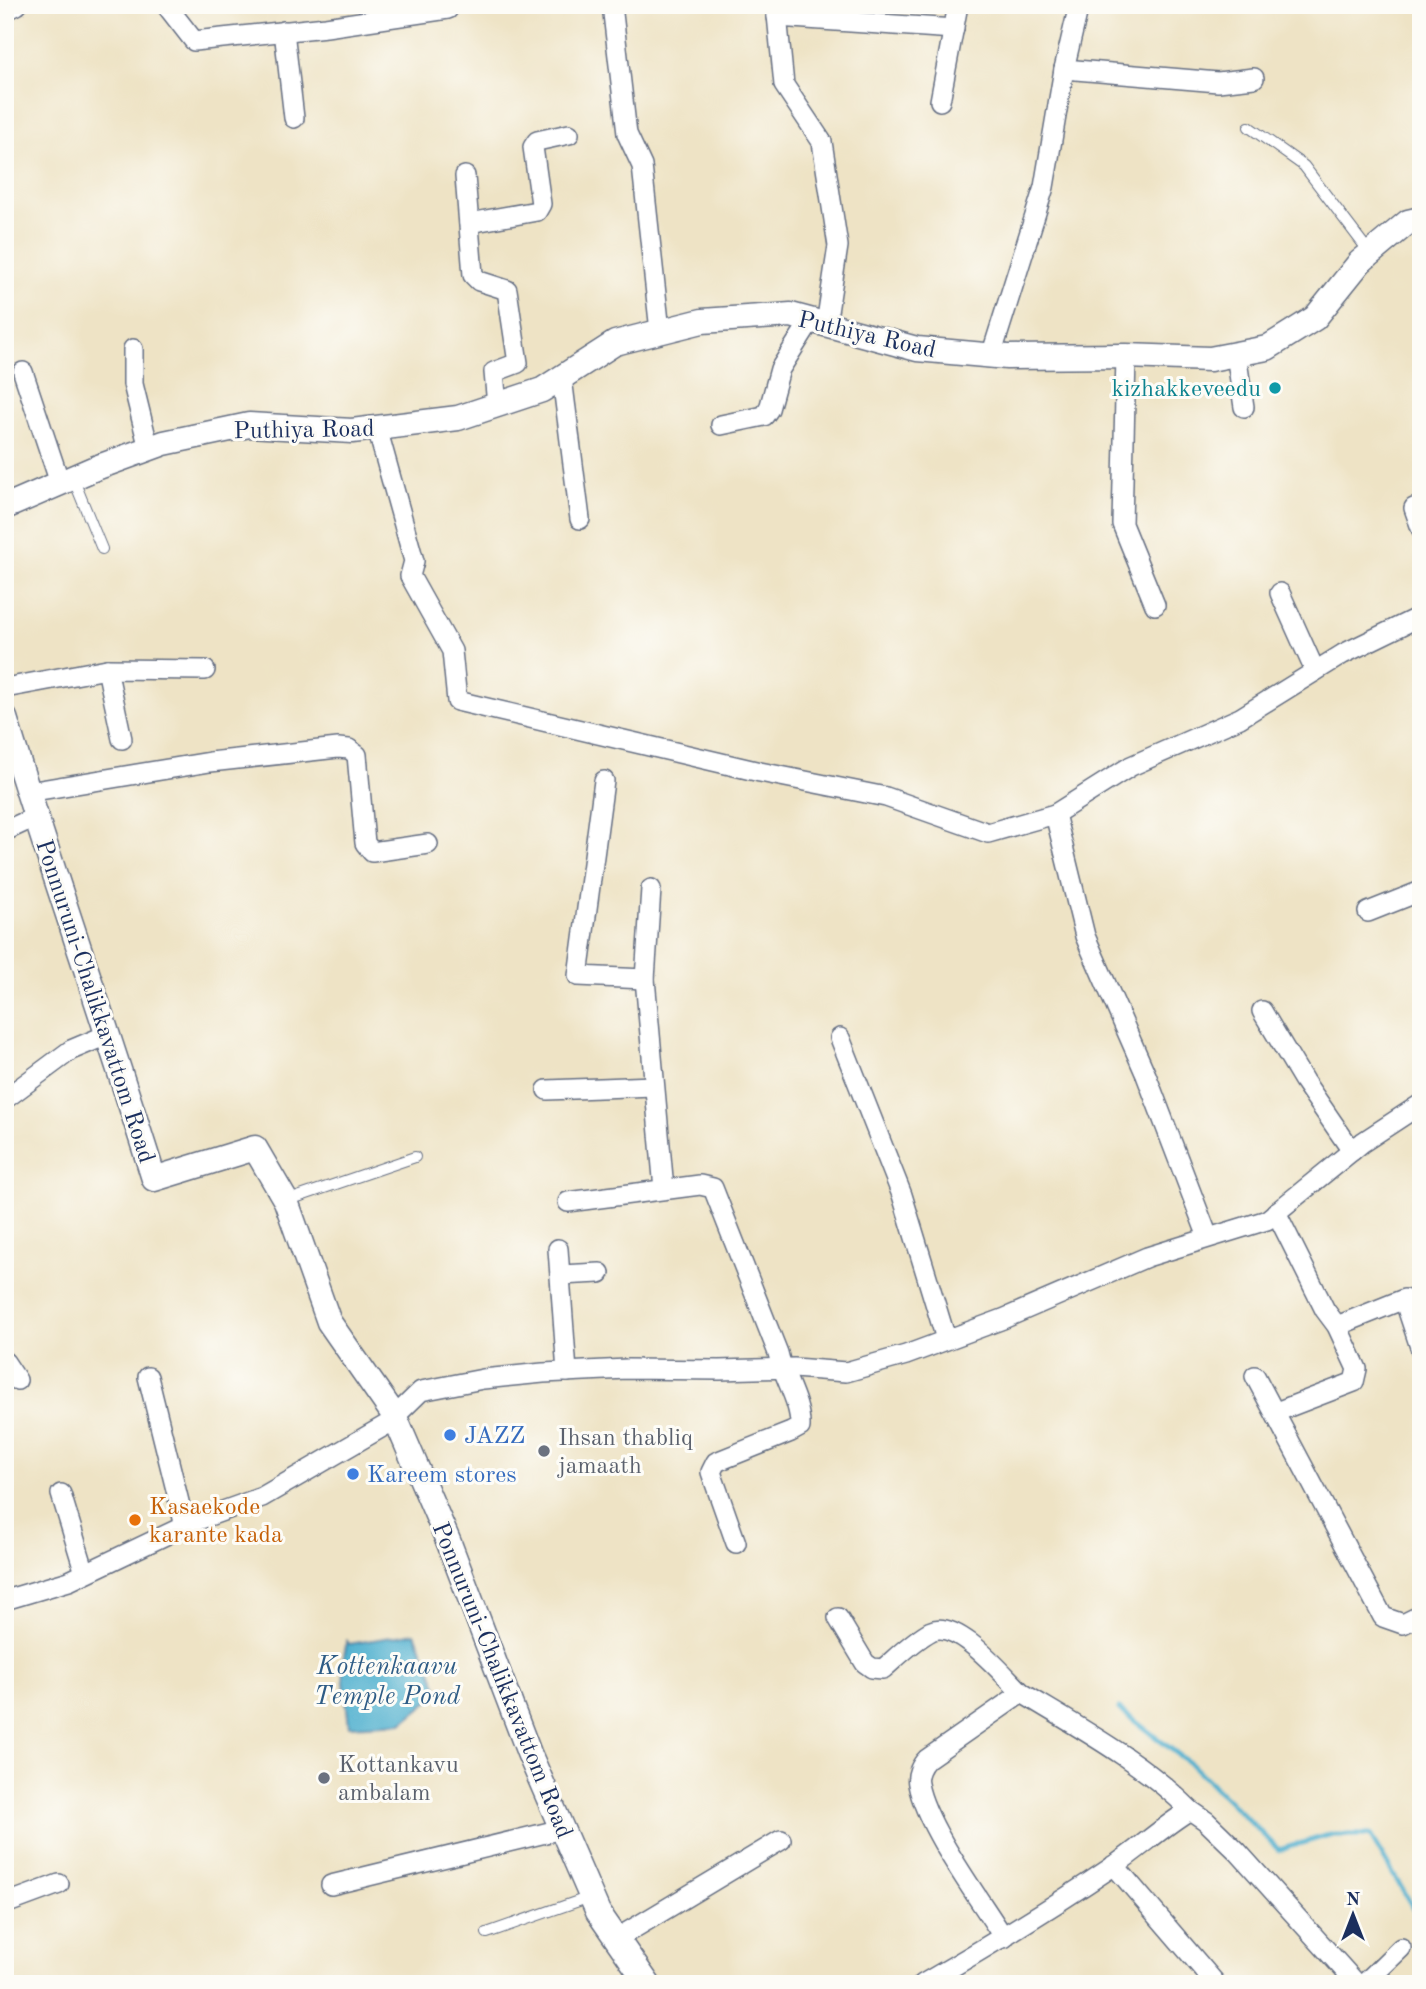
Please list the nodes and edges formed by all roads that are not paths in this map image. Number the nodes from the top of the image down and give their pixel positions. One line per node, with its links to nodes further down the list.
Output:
1 (17, 5): 7 (street)
2 (166, 5): 10 (street)
3 (612, 5): 22 (street)
4 (958, 5): 9 (street)
5 (1079, 5): 11 (street)
6 (447, 9): 10 (street)
7 (5, 10)
8 (777, 11): 9 (street); 21 (street)
9 (954, 29): 13 (street)
10 (284, 31): 14 (street)
11 (1064, 69): 12 (street); 25 (street)
12 (1254, 78)
13 (940, 101)
14 (294, 118)
15 (1249, 127): 20 (lane)
16 (569, 134): 19 (street)
17 (465, 176): 19 (street)
18 (1421, 219): 20 (street, Puthiya Road)
19 (469, 223): 29 (street)
20 (1370, 253): 24 (street, Puthiya Road)
21 (819, 323): 22 (street, Puthiya Road); 25 (street, Puthiya Road); 31 (street)
22 (660, 331): 28 (street, Puthiya Road)
23 (133, 349): 33 (street)
24 (1236, 354): 26 (street, Puthiya Road); 30 (street)
25 (991, 356): 26 (street, Puthiya Road)
26 (1126, 356): 41 (street)
27 (23, 372): 34 (street)
28 (562, 378): 29 (street, Puthiya Road); 37 (street)
29 (497, 406): 32 (street, Puthiya Road)
30 (1244, 407)
31 (721, 425)
32 (377, 428): 33 (street, Puthiya Road); 51 (street)
33 (149, 449): 34 (street, Puthiya Road)
34 (66, 481): 35 (street, Puthiya Road); 39 (lane)
35 (5, 507)
36 (1413, 508): 38 (street)
37 (580, 519)
38 (1421, 528)
39 (102, 549)
40 (1280, 593): 45 (street)
41 (1155, 605)
42 (1421, 616): 45 (street)
43 (107, 669): 44 (street); 46 (street); 48 (street)
44 (205, 670)
45 (1315, 671): 51 (street)
46 (5, 688)
47 (5, 718): 50 (street, Ponnuruni-Chalikkavattom Road)
48 (122, 739)
49 (604, 781): 58 (street)
50 (28, 792): 52 (street, Ponnuruni-Chalikkavattom Road); 54 (street)
51 (1055, 814): 72 (street)
52 (35, 817): 53 (street); 60 (street, Ponnuruni-Chalikkavattom Road)
53 (5, 831)
54 (428, 844)
55 (650, 889): 58 (street)
56 (1421, 891): 57 (street)
57 (1368, 912)
58 (645, 979): 62 (street)
59 (1262, 1011): 66 (street)
60 (108, 1034): 64 (street); 69 (street, Ponnuruni-Chalikkavattom Road)
61 (840, 1038): 77 (street)
62 (654, 1086): 63 (street); 68 (street)
63 (547, 1090)
64 (5, 1099)
65 (1421, 1104): 66 (street)
66 (1352, 1151): 71 (street)
67 (415, 1157): 69 (lane)
68 (664, 1189): 70 (street); 80 (street)
69 (286, 1201): 86 (street, Ponnuruni-Chalikkavattom Road)
70 (568, 1202)
71 (1276, 1212): 72 (street); 76 (street)
72 (1208, 1237): 77 (street)
73 (558, 1248): 75 (street)
74 (600, 1272): 75 (street)
75 (560, 1275): 81 (street)
76 (1337, 1326): 78 (street); 85 (street)
77 (946, 1339): 80 (street)
78 (1421, 1350)
79 (5, 1362): 84 (street)
80 (781, 1368): 81 (street); 89 (street)
81 (567, 1372): 86 (street)
82 (1255, 1376): 85 (street)
83 (148, 1377): 88 (street)
84 (17, 1380)
85 (1276, 1412): 92 (street)
86 (394, 1415): 88 (street); 96 (street, Ponnuruni-Chalikkavattom Road)
87 (61, 1494): 90 (street)
88 (185, 1526): 90 (street)
89 (736, 1543)
90 (85, 1573): 91 (street)
91 (5, 1600)
92 (1421, 1615)
93 (838, 1618): 94 (street)
94 (1022, 1693): 95 (street); 104 (street)
95 (1190, 1810): 98 (street); 110 (street)
96 (562, 1829): 100 (street); 101 (street, Ponnuruni-Chalikkavattom Road)
97 (781, 1840): 105 (street)
98 (1114, 1866): 104 (street); 107 (street)
99 (59, 1884): 102 (street)
100 (331, 1885)
101 (591, 1897): 103 (lane); 105 (street, Ponnuruni-Chalikkavattom Road)
102 (5, 1904)
103 (487, 1933)
104 (1004, 1938): 109 (street)
105 (616, 1939): 108 (street, Ponnuruni-Chalikkavattom Road)
106 (1401, 1948): 111 (street)
107 (1205, 1980)
108 (647, 1984)
109 (923, 1984)
110 (1357, 1984)
111 (1364, 1984)

